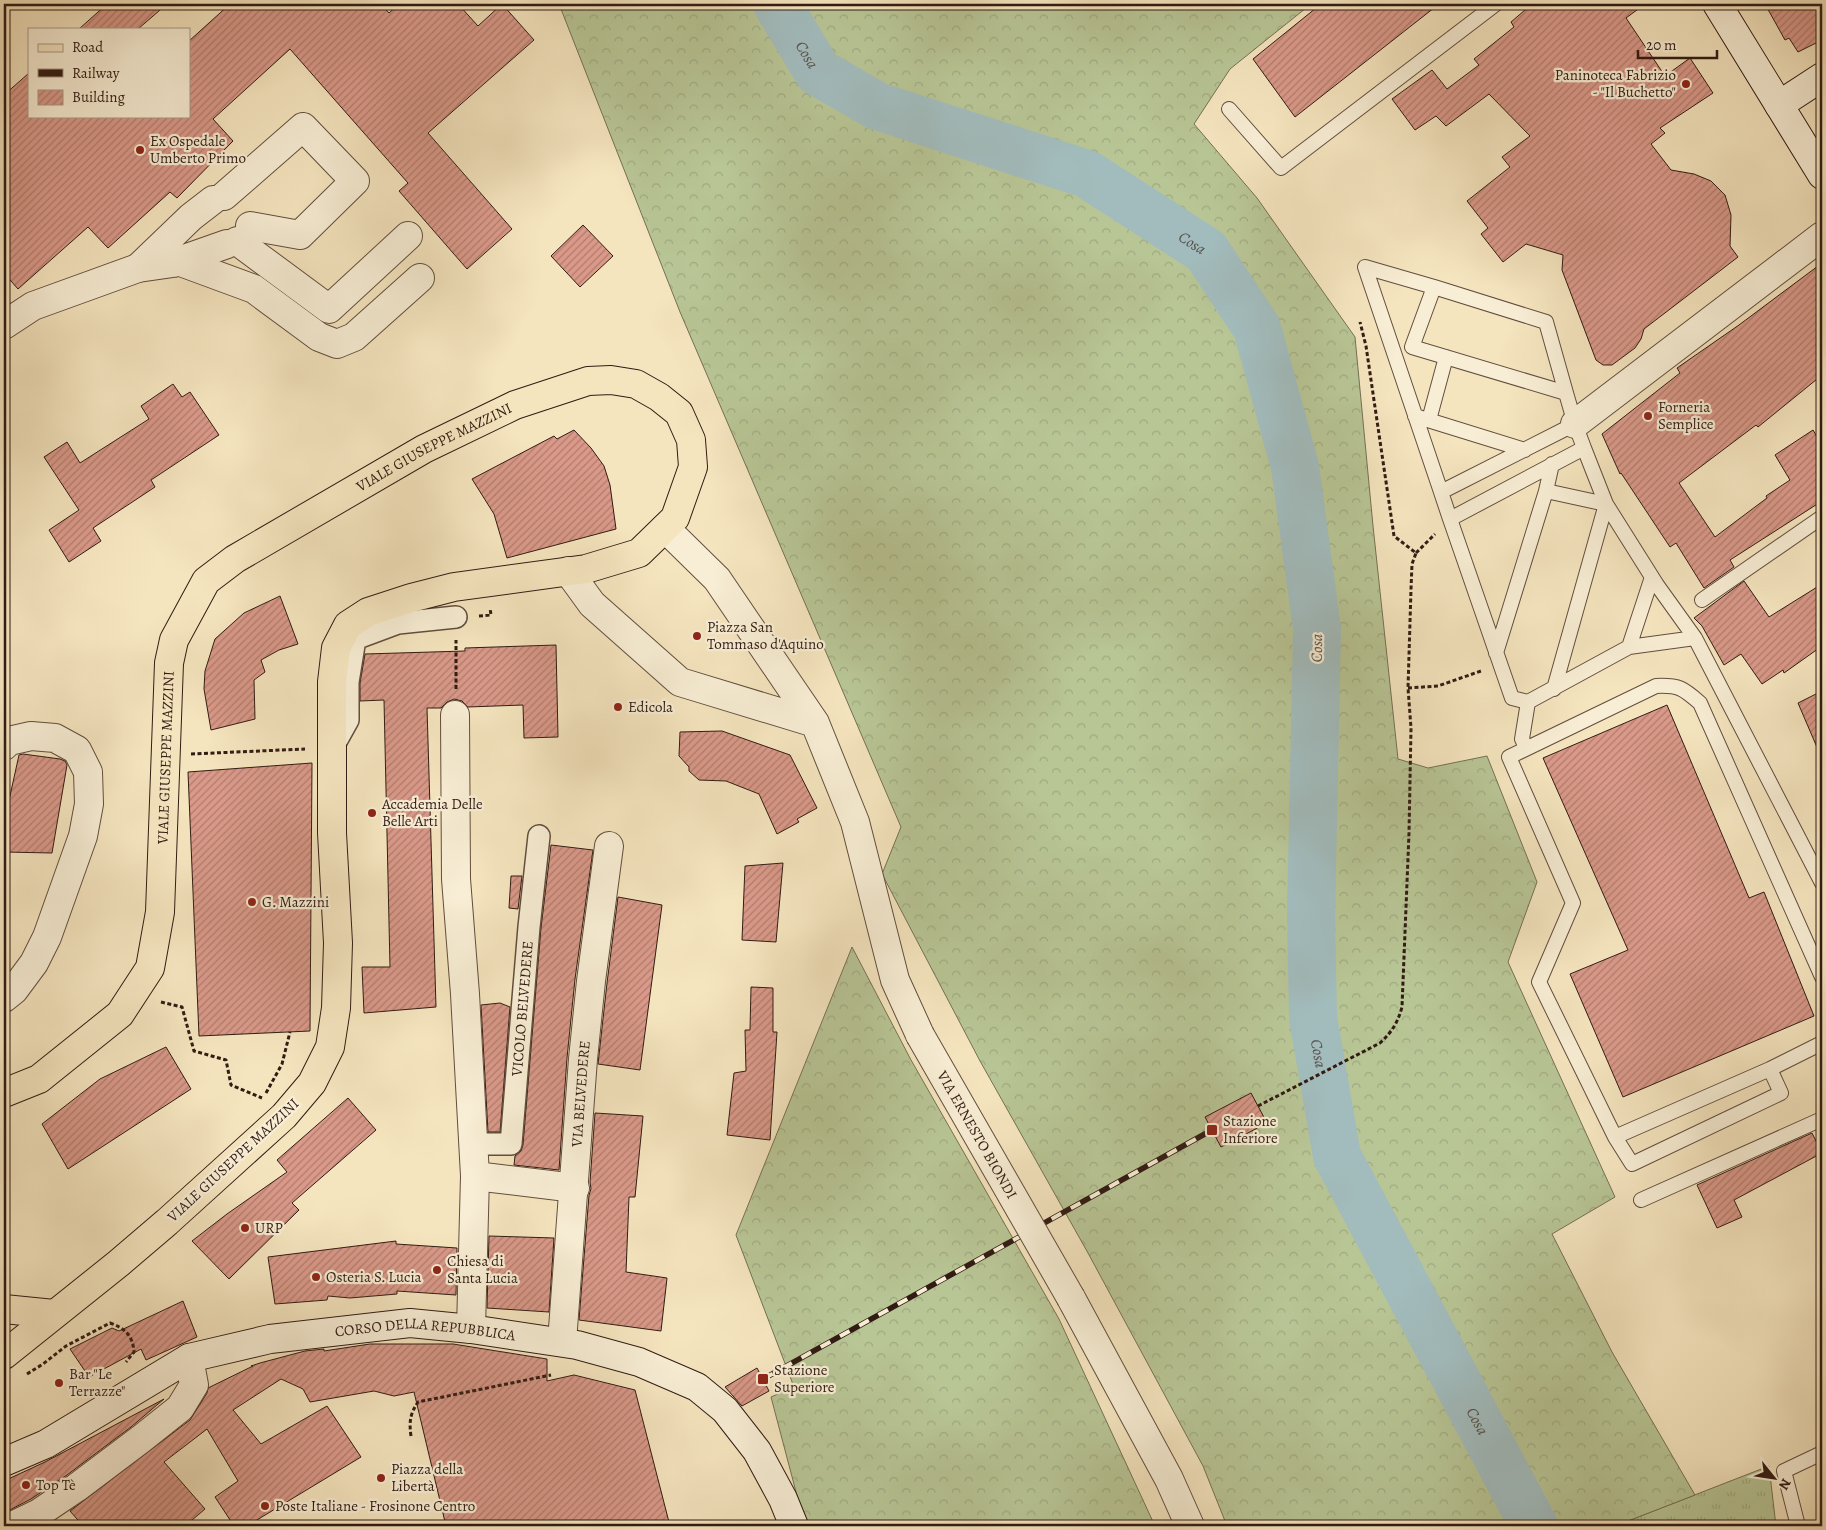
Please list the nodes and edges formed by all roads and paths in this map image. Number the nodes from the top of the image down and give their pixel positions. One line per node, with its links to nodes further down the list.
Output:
1 (1496, 4): 5 (lane)
2 (1717, 4): 4 (street)
3 (1822, 77): 4 (street)
4 (1779, 105): 6 (street)
5 (1230, 109)
6 (1822, 174)
7 (218, 198): 10 (street); 10 (street); 10 (street); 12 (street)
8 (408, 236): 10 (street)
9 (1822, 236): 22 (street)
10 (238, 237): 11 (street)
11 (178, 261): 12 (street); 13 (street)
12 (138, 268): 16 (street)
13 (420, 278)
14 (1434, 287): 17 (lane); 18 (lane); 20 (lane)
15 (1360, 320): 39 (path)
16 (4, 325)
17 (1390, 341): 18 (lane); 21 (lane)
18 (1412, 347): 19 (lane)
19 (1446, 358): 20 (lane); 21 (lane)
20 (1566, 393): 22 (lane)
21 (1422, 418): 23 (lane); 26 (lane)
22 (1579, 436): 23 (lane); 24 (lane); 27 (lane)
23 (1525, 450): 26 (lane)
24 (1552, 464): 25 (lane); 29 (lane)
25 (1546, 491): 27 (lane); 38 (lane)
26 (1441, 492): 29 (lane)
27 (1606, 504): 32 (lane); 40 (lane)
28 (1822, 516): 34 (lane)
29 (1450, 519): 38 (lane)
30 (665, 528): 31 (main road, VIALE GIUSEPPE MAZZINI); 43 (street, VIA ERNESTO BIONDI); 47 (main road, VIALE GIUSEPPE MAZZINI)
31 (568, 571): 33 (main road, VIALE GIUSEPPE MAZZINI); 43 (street)
32 (1652, 577): 36 (lane); 37 (lane)
33 (489, 581): 35 (path); 45 (main road, VIALE GIUSEPPE MAZZINI)
34 (1702, 600)
35 (456, 617): 42 (path); 45 (street, VIALE GIUSEPPE MAZZINI)
36 (1695, 638): 37 (lane); 50 (lane)
37 (1629, 647): 40 (lane)
38 (1499, 659): 39 (path); 41 (lane)
39 (1408, 688): 58 (path)
40 (1554, 689): 41 (lane)
41 (1528, 702): 46 (lane)
42 (456, 714): 61 (street)
43 (815, 722): 79 (street, VIA ERNESTO BIONDI, bridge)
44 (4, 746): 53 (street)
45 (333, 748): 47 (path); 66 (main road, VIALE GIUSEPPE MAZZINI)
46 (1526, 748): 51 (lane); 60 (lane)
47 (166, 756): 52 (main road, VIALE GIUSEPPE MAZZINI)
48 (539, 836): 61 (street, VICOLO BELVEDERE)
49 (610, 846): 63 (street, VIA BELVEDERE)
50 (1822, 883)
51 (1822, 977)
52 (132, 995): 54 (path); 57 (main road, VIALE GIUSEPPE MAZZINI)
53 (4, 998)
54 (290, 1032)
55 (1822, 1043): 56 (lane)
56 (1770, 1069): 60 (lane); 60 (lane)
57 (4, 1093)
58 (1258, 1106)
59 (1822, 1119): 64 (lane)
60 (1615, 1137)
61 (473, 1144): 62 (street)
62 (475, 1176): 63 (street); 67 (street)
63 (575, 1188): 68 (street, VIA BELVEDERE)
64 (1641, 1200)
65 (4, 1309): 66 (main road)
66 (54, 1314): 69 (main road, VIALE GIUSEPPE MAZZINI)
67 (471, 1329): 68 (street, CORSO DELLA REPUBBLICA); 70 (street, CORSO DELLA REPUBBLICA)
68 (562, 1342): 78 (street, CORSO DELLA REPUBBLICA)
69 (4, 1354)
70 (189, 1358): 76 (street, CORSO DELLA REPUBBLICA); 77 (street)
71 (122, 1366): 73 (path)
72 (551, 1375): 74 (path)
73 (19, 1378)
74 (411, 1436)
75 (1822, 1453): 80 (lane)
76 (4, 1462)
77 (12, 1526)
78 (794, 1526)
79 (1190, 1526)
80 (1798, 1526)

